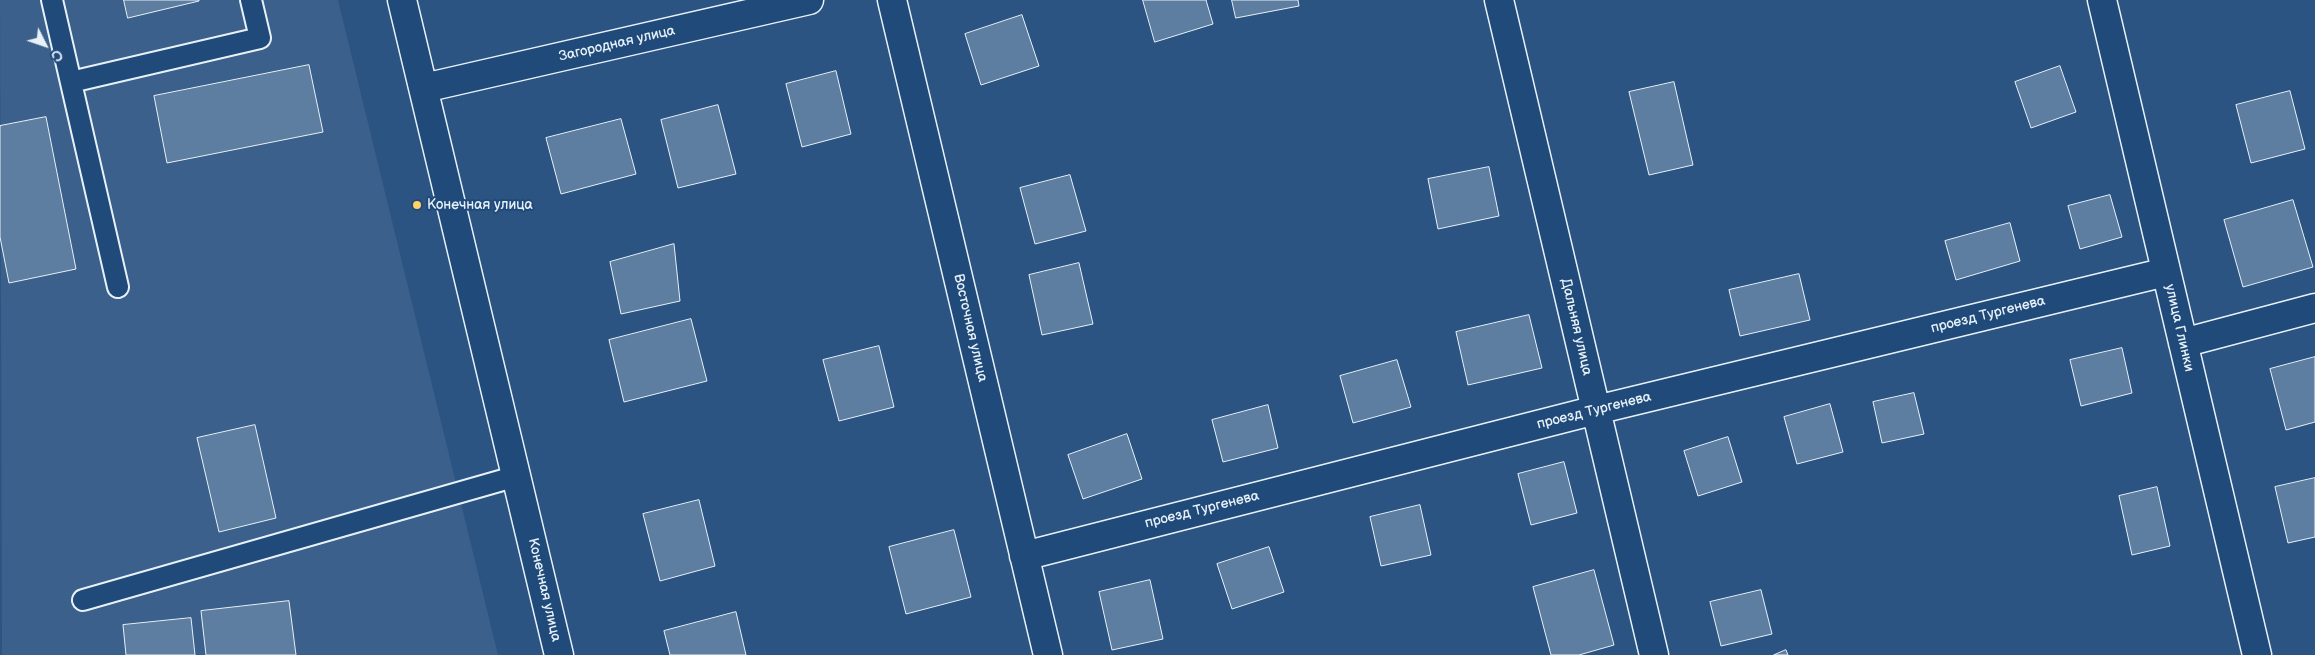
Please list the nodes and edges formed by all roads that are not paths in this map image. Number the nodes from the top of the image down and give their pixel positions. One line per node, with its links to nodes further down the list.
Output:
1 (52, 0): 8 (lane)
2 (251, 0): 8 (lane)
3 (402, 0): 9 (street, Конечная улица)
4 (809, 0): 9 (street, Загородная улица)
5 (892, 0): 16 (street, Восточная улица)
6 (1499, 0): 14 (street, Дальняя улица)
7 (2102, 0): 10 (street, улица Глинки)
8 (71, 82): 11 (lane)
9 (424, 88): 15 (street, Конечная улица)
10 (2166, 272): 13 (street, улица Глинки); 14 (street, проезд Тургенева)
11 (118, 287)
12 (2315, 308): 13 (street)
13 (2183, 343): 21 (street, улица Глинки)
14 (1596, 410): 16 (street, проезд Тургенева); 20 (street, Дальняя улица)
15 (517, 476): 17 (lane); 18 (street, Конечная улица)
16 (1024, 556): 19 (street, Восточная улица)
17 (83, 600)
18 (559, 655)
19 (1048, 655)
20 (1654, 655)
21 (2257, 655)

